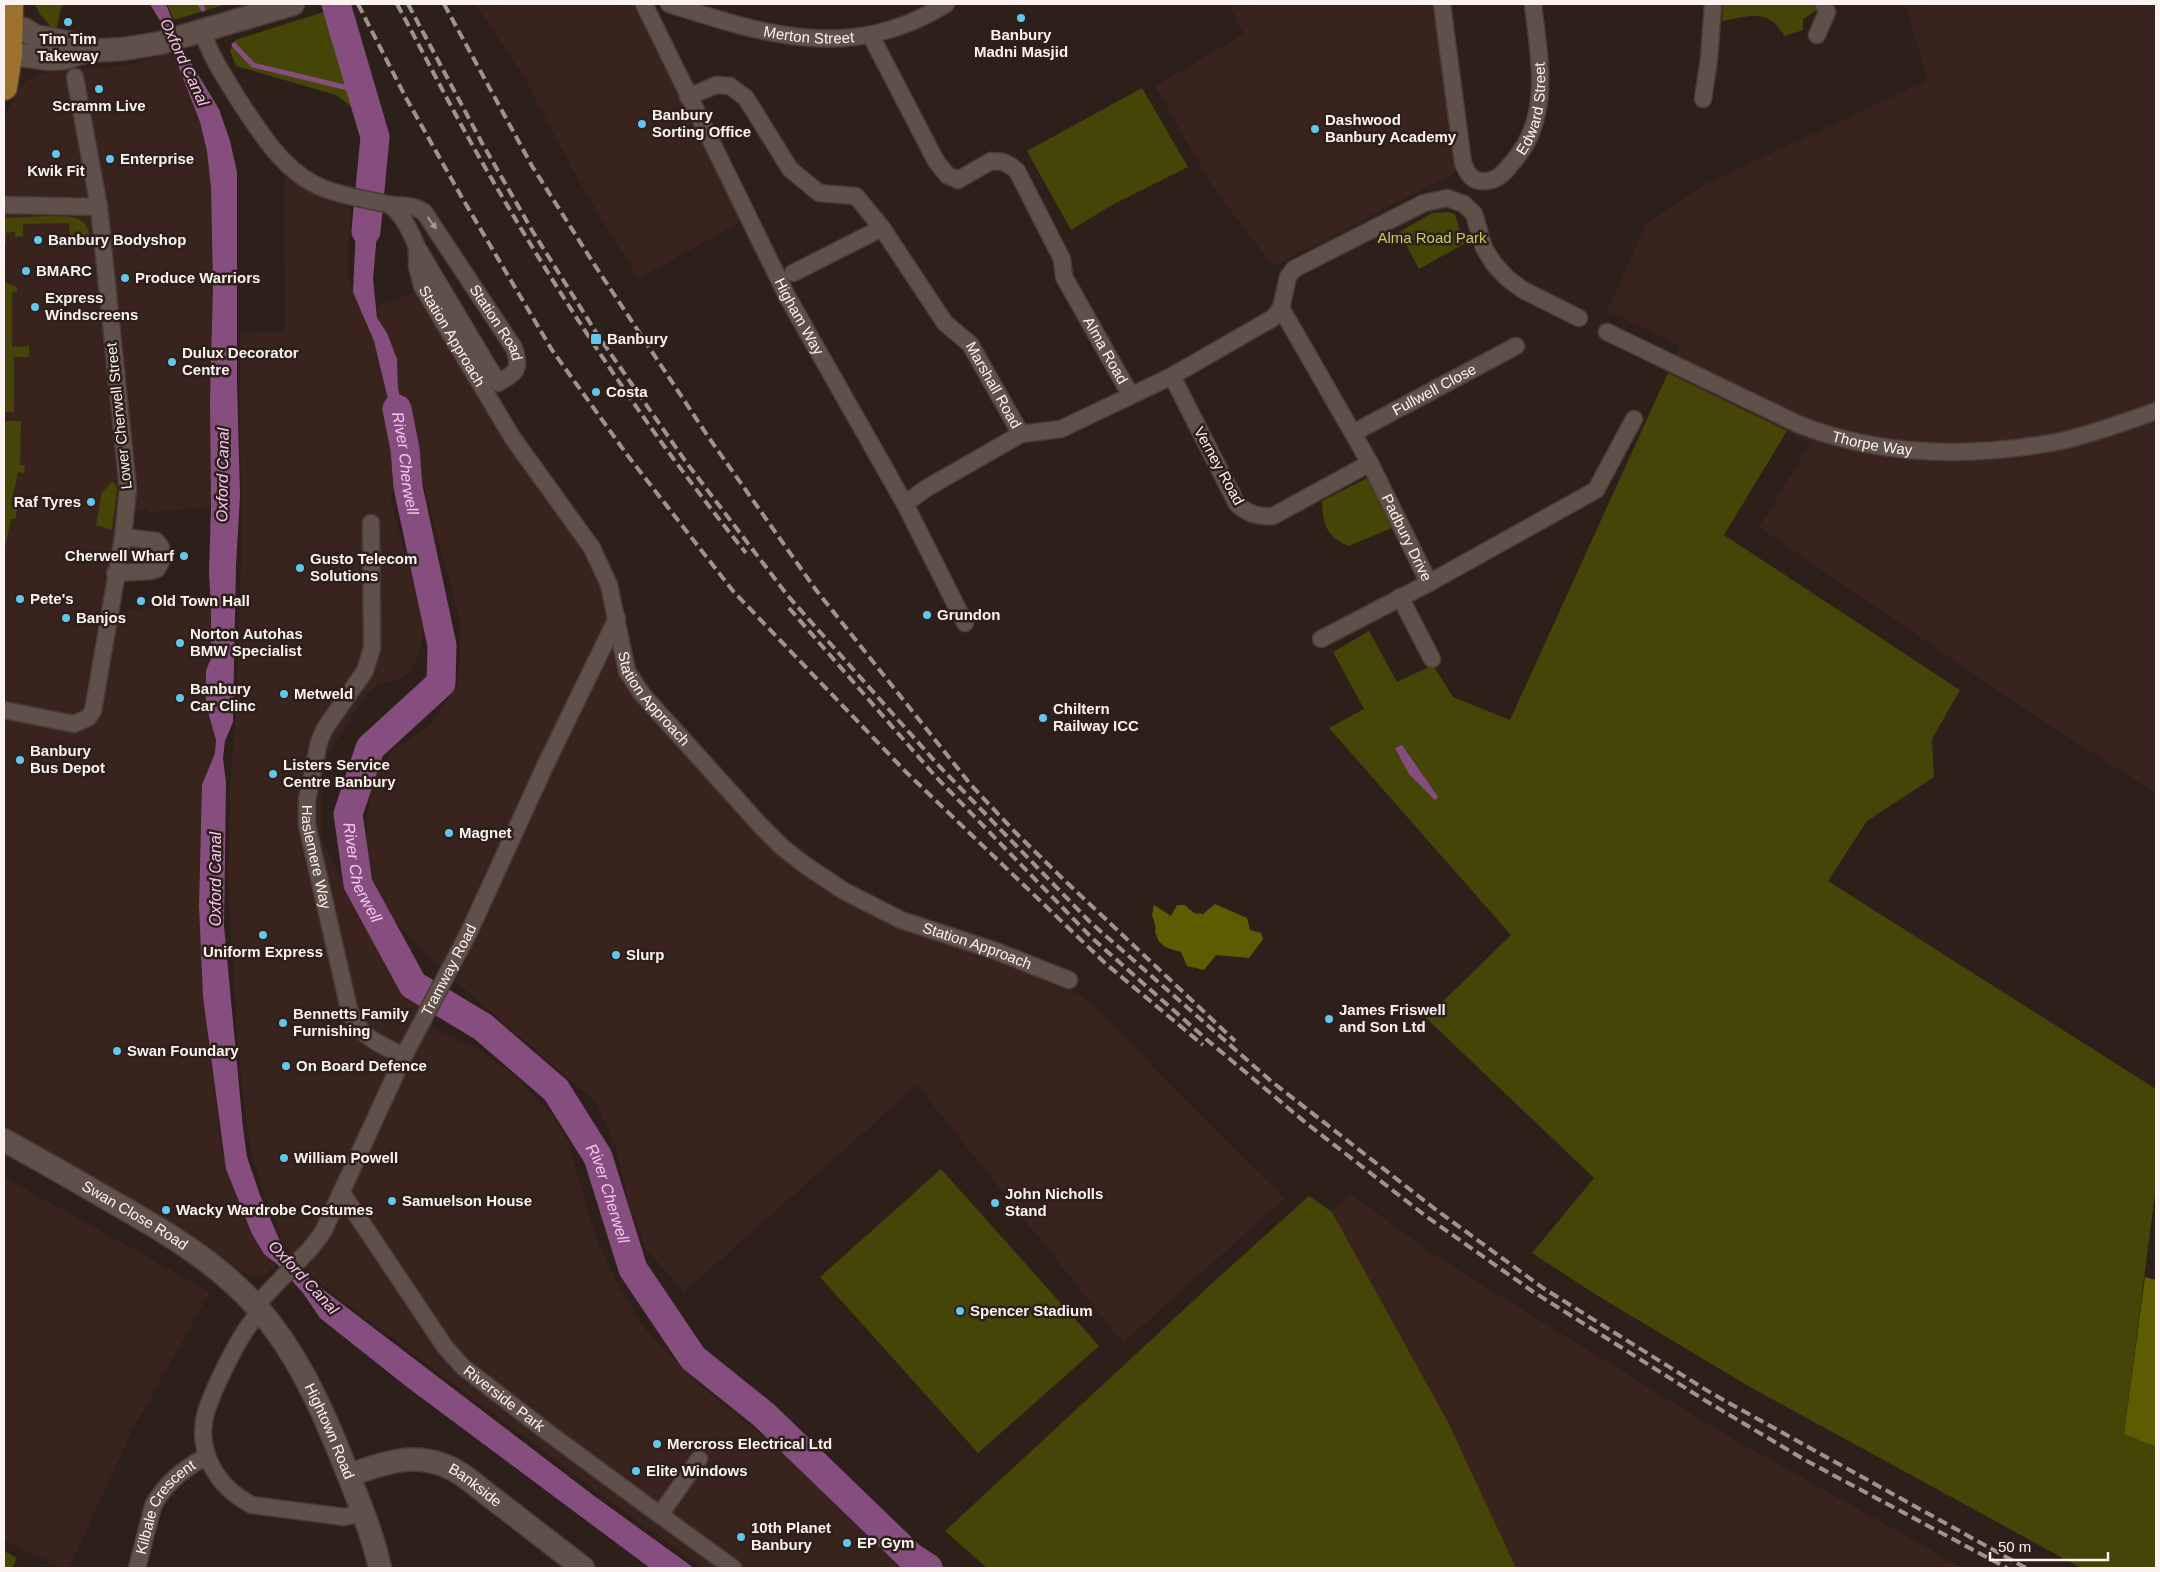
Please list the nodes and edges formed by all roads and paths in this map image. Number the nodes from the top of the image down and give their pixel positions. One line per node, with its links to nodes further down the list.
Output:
1 (293, 4): 10 (street)
2 (644, 4): 17 (street, Higham Way)
3 (669, 4): 12 (street, Merton Street)
4 (946, 4): 12 (street, Merton Street)
5 (1442, 4): 6 (street, Edward Street)
6 (1533, 4)
7 (1713, 4): 18 (street)
8 (1824, 4): 11 (street)
9 (8, 19): 13 (street); 14 (main road)
10 (194, 33): 13 (street); 19 (street, Station Road)
11 (1816, 35)
12 (871, 36): 30 (street, Alma Road)
13 (88, 50): 14 (street)
14 (7, 54): 16 (main road)
15 (76, 77): 21 (street, Lower Cherwell Street)
16 (4, 87)
17 (688, 97): 22 (street, Marshall Road); 36 (street, Higham Way)
18 (1703, 99)
19 (390, 204): 23 (street, Station Road); 23 (street, Station Road, one-way to 23)
20 (4, 205): 21 (street)
21 (99, 207): 38 (street, Lower Cherwell Street)
22 (882, 228): 24 (street); 34 (street, Marshall Road)
23 (417, 247): 42 (street, Station Approach)
24 (793, 273)
25 (1281, 308): 26 (street); 29 (street, Alma Road); 33 (street, Padbury Drive)
26 (1580, 318)
27 (1607, 332): 31 (street, Thorpe Way)
28 (1516, 346): 33 (street, Fullwell Close)
29 (1172, 376): 30 (street, Alma Road); 35 (street, Verney Road)
30 (1130, 394): 34 (street)
31 (2156, 411)
32 (1634, 419): 40 (street, Padbury Drive)
33 (1353, 433): 35 (street, Padbury Drive)
34 (1021, 434): 36 (street, Marshall Road)
35 (1370, 463): 40 (street, Padbury Drive)
36 (904, 504): 43 (street, Higham Way)
37 (371, 523): 48 (street, Haslemere Way)
38 (123, 537): 39 (street, Lower Cherwell Street); 39 (street)
39 (115, 573): 46 (street, Lower Cherwell Street)
40 (1429, 583): 41 (street)
41 (1400, 597): 44 (street); 45 (street)
42 (618, 618): 47 (street, Station Approach); 48 (street, Tramway Road)
43 (965, 623)
44 (1321, 639)
45 (1432, 659)
46 (4, 710)
47 (1069, 980)
48 (404, 1056): 50 (street, Tramway Road)
49 (4, 1140): 51 (street, Swan Close Road)
50 (342, 1193): 51 (street, Tramway Road); 56 (street, Riverside Park)
51 (259, 1309): 52 (street, Tramway Road); 54 (street, Hightown Road)
52 (206, 1456): 55 (street); 57 (street, Kilbale Crescent)
53 (699, 1459): 56 (street)
54 (349, 1475): 55 (street, Hightown Road); 59 (street, Bankside)
55 (364, 1513): 58 (street, Hightown Road)
56 (660, 1515): 60 (street, Riverside Park)
57 (137, 1568)
58 (380, 1568)
59 (582, 1568)
60 (733, 1568)

